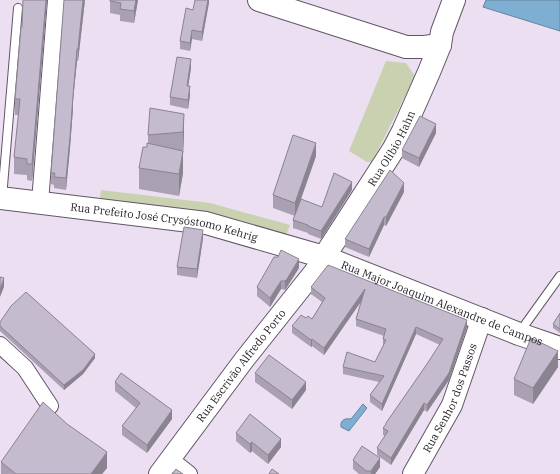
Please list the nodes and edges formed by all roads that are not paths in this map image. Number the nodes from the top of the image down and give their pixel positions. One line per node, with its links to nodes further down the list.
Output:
1 (56, 0): 9 (street)
2 (259, 0): 6 (main road)
3 (454, 0): 5 (main road, Rua Olíbio Hahn)
4 (18, 8): 8 (lane)
5 (441, 39): 6 (main road); 7 (main road, Rua Olíbio Hahn)
6 (406, 47): 7 (main road)
7 (429, 72): 10 (main road, Rua Olíbio Hahn)
8 (1, 198): 9 (main road, Rua Prefeito José Crysóstomo Kehrig)
9 (40, 202): 10 (main road, Rua Prefeito José Crysóstomo Kehrig)
10 (324, 257): 12 (main road, Rua Major Joaquim Alexandre de Campos); 17 (street, Rua Escrivão Alfredo Porto)
11 (560, 276): 13 (lane)
12 (482, 318): 13 (main road, Rua Major Joaquim Alexandre de Campos); 19 (street, Rua Senhor dos Passos)
13 (519, 334): 15 (main road, Rua Major Joaquim Alexandre de Campos)
14 (0, 345): 16 (street)
15 (560, 348)
16 (50, 406)
17 (164, 467): 18 (street)
18 (189, 474)
19 (413, 474)

